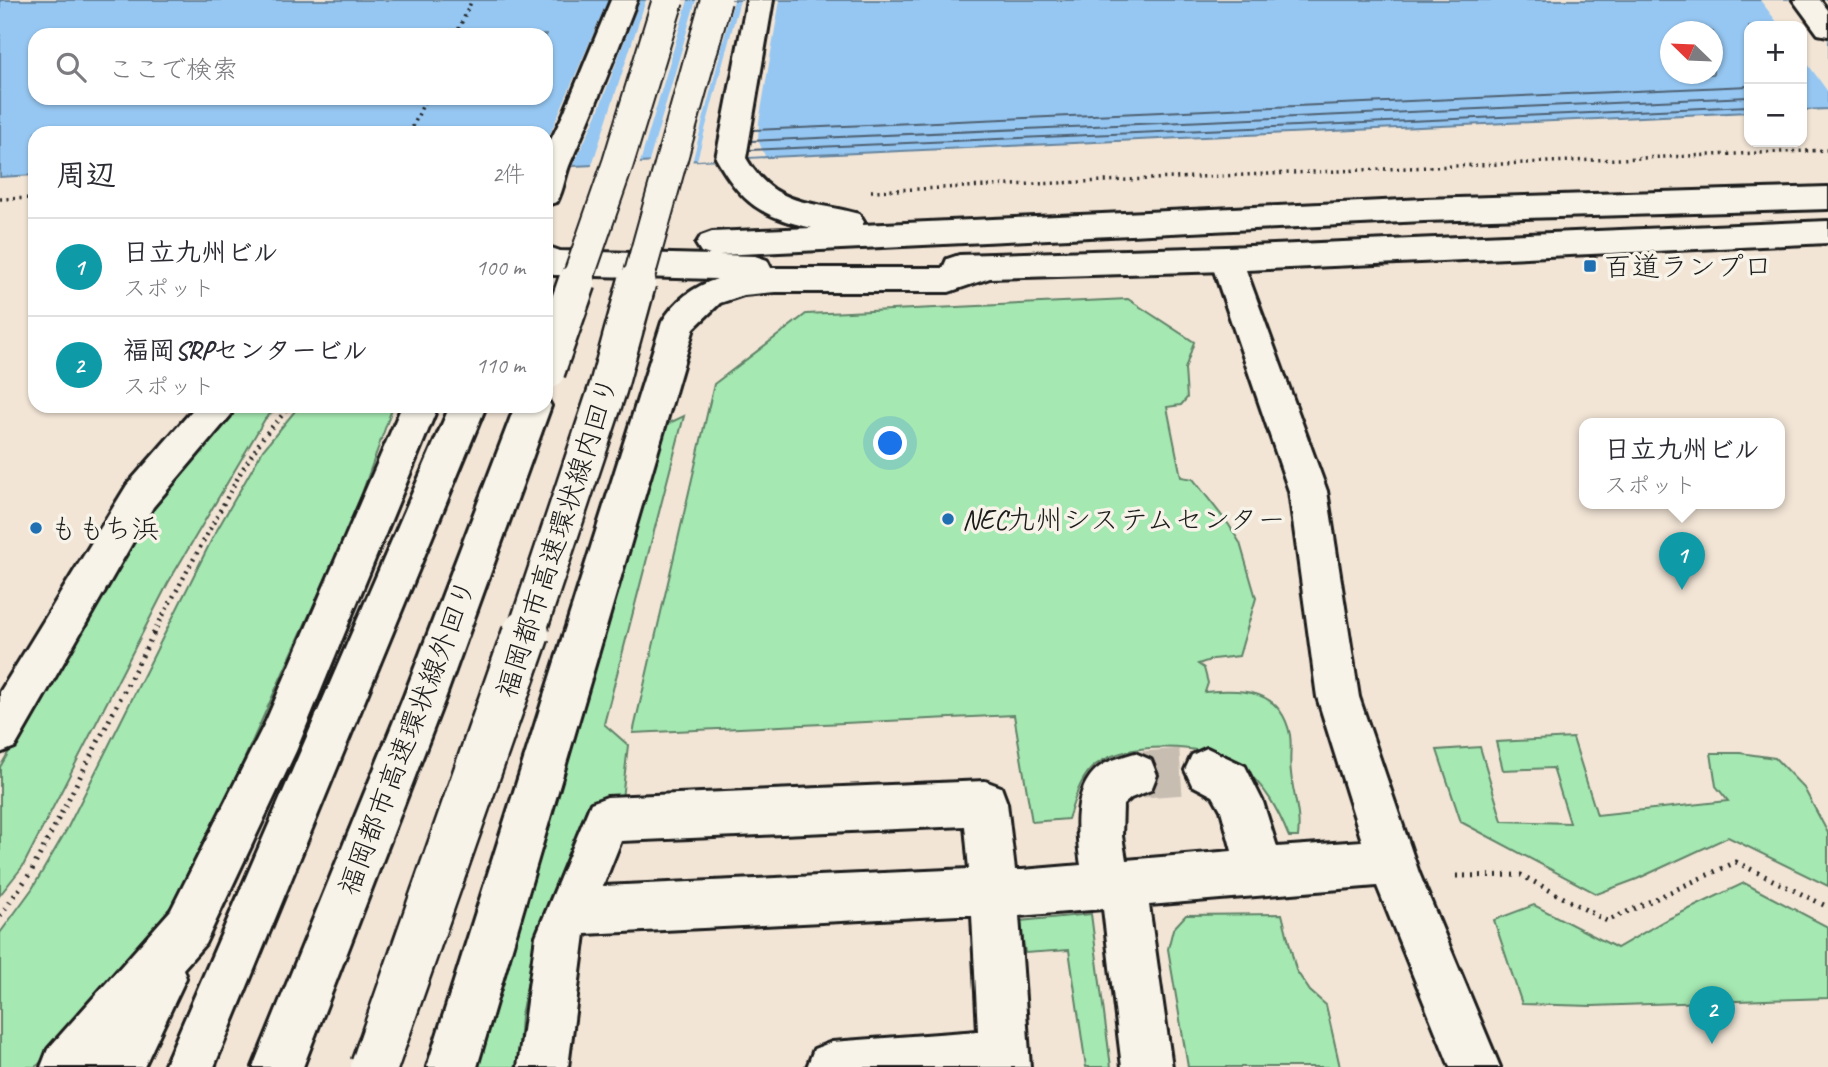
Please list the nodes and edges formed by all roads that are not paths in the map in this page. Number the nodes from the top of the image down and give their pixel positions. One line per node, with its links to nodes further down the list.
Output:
1 (624, 0): 7 (main road)
2 (668, 0): 15 (main road, bridge)
3 (716, 0): 34 (main road, 福岡都市高速環状線内回り, bridge)
4 (760, 0): 10 (main road)
5 (1806, 0): 6 (main road)
6 (1828, 28)
7 (553, 169)
8 (1828, 198): 10 (main road)
9 (1828, 232): 12 (main road)
10 (892, 236): 11 (main road)
11 (553, 240)
12 (1226, 259): 14 (main road); 23 (main road)
13 (553, 262): 14 (main road)
14 (985, 267): 35 (main road)
15 (553, 351)
16 (211, 413): 20 (main road)
17 (417, 413): 28 (main road)
18 (465, 413): 32 (main road)
19 (530, 413): 33 (main road, 福岡都市高速環状線外回り)
20 (0, 732)
21 (1208, 770): 24 (main road)
22 (1135, 775): 25 (main road)
23 (1392, 863): 24 (main road); 39 (main road)
24 (1261, 873): 25 (main road)
25 (1115, 886): 26 (main road); 38 (main road)
26 (995, 894): 27 (main road); 27 (main road); 29 (main road)
27 (569, 911): 36 (main road)
28 (188, 927): 30 (main road); 31 (main road)
29 (1005, 1060): 37 (main road)
30 (66, 1067)
31 (117, 1067)
32 (189, 1067)
33 (278, 1067)
34 (374, 1067)
35 (452, 1067)
36 (543, 1067)
37 (832, 1067)
38 (1147, 1067)
39 (1475, 1067)

